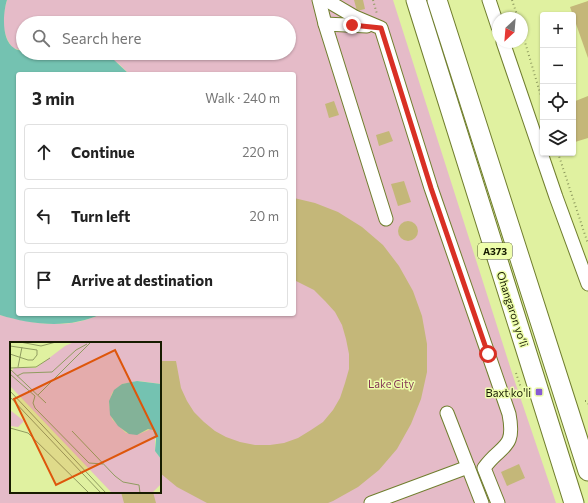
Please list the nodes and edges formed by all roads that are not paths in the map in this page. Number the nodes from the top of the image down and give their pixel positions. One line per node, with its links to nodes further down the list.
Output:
1 (319, 0): 7 (street)
2 (326, 0): 8 (street)
3 (416, 0): 18 (highway, Ohangaron yoʻli / A373)
4 (437, 0): 14 (highway, Ohangaron yoʻli / A373)
5 (489, 0): 6 (street)
6 (493, 12)
7 (325, 24): 8 (street); 10 (street)
8 (381, 28): 17 (street)
9 (505, 48): 11 (street)
10 (386, 219)
11 (588, 284)
12 (447, 413): 13 (street)
13 (468, 467): 15 (street); 16 (street)
14 (588, 472)
15 (371, 503)
16 (482, 503)
17 (498, 503)
18 (574, 503)

